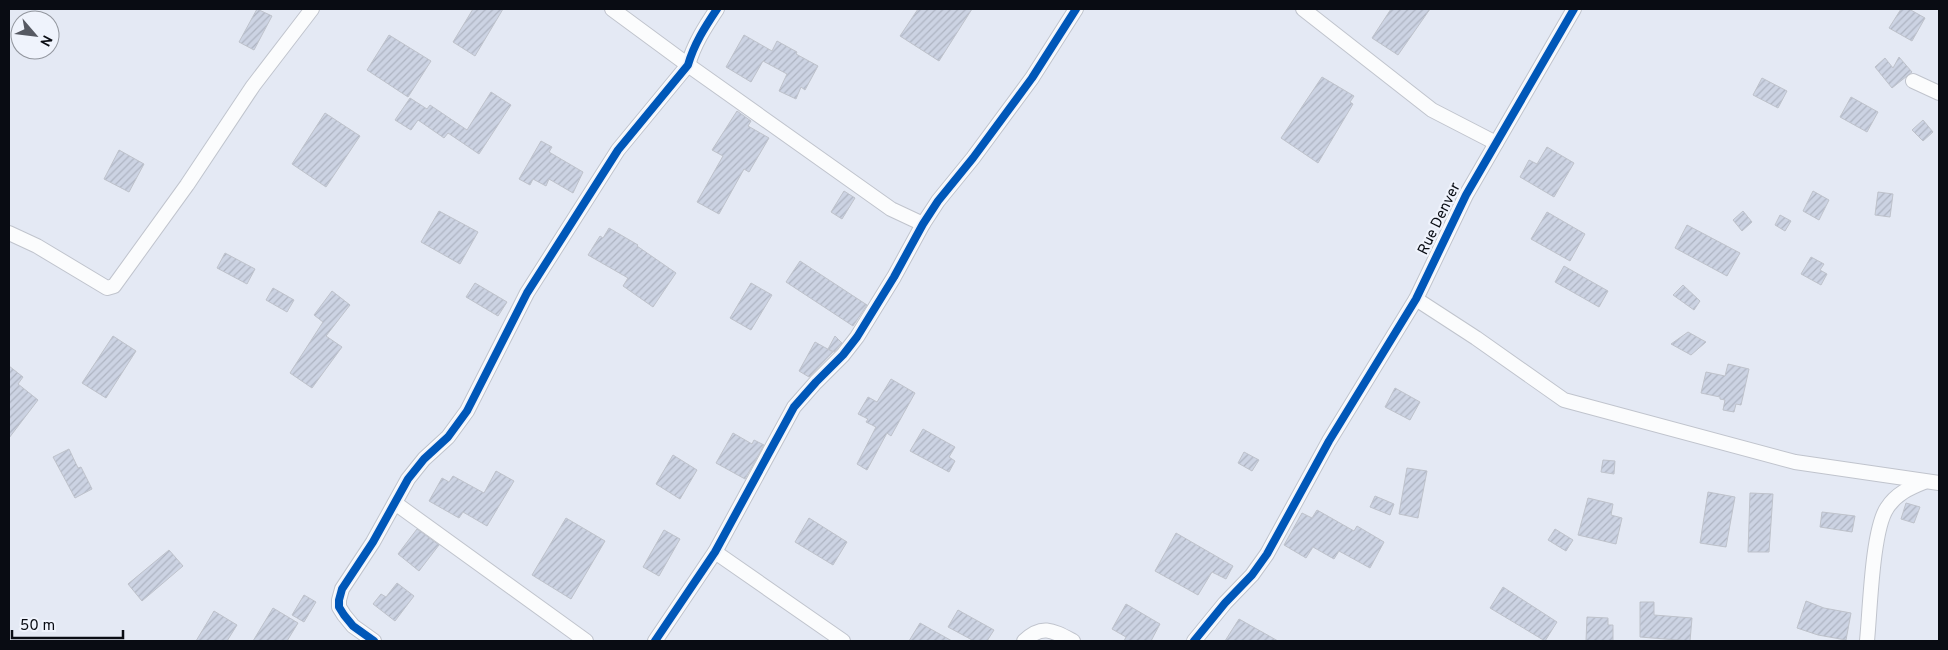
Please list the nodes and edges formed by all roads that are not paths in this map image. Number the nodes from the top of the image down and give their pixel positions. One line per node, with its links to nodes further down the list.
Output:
1 (312, 9): 12 (street)
2 (612, 9): 7 (street)
3 (717, 9): 7 (street)
4 (1076, 9): 11 (street)
5 (1303, 9): 10 (street)
6 (1574, 9): 10 (street, Rue Denver)
7 (688, 65): 11 (street); 16 (street)
8 (1913, 81): 9 (street)
9 (1939, 93)
10 (1496, 143): 13 (street, Rue Denver)
11 (923, 224): 17 (street)
12 (9, 233)
13 (1416, 299): 14 (street); 24 (street, Rue Denver)
14 (1925, 481): 15 (street); 25 (street)
15 (1939, 484)
16 (396, 503): 18 (street); 19 (street)
17 (715, 552): 20 (street); 21 (street)
18 (374, 641)
19 (586, 641)
20 (655, 641)
21 (843, 641)
22 (1024, 641): 23 (street)
23 (1072, 641)
24 (1194, 641)
25 (1867, 641)

